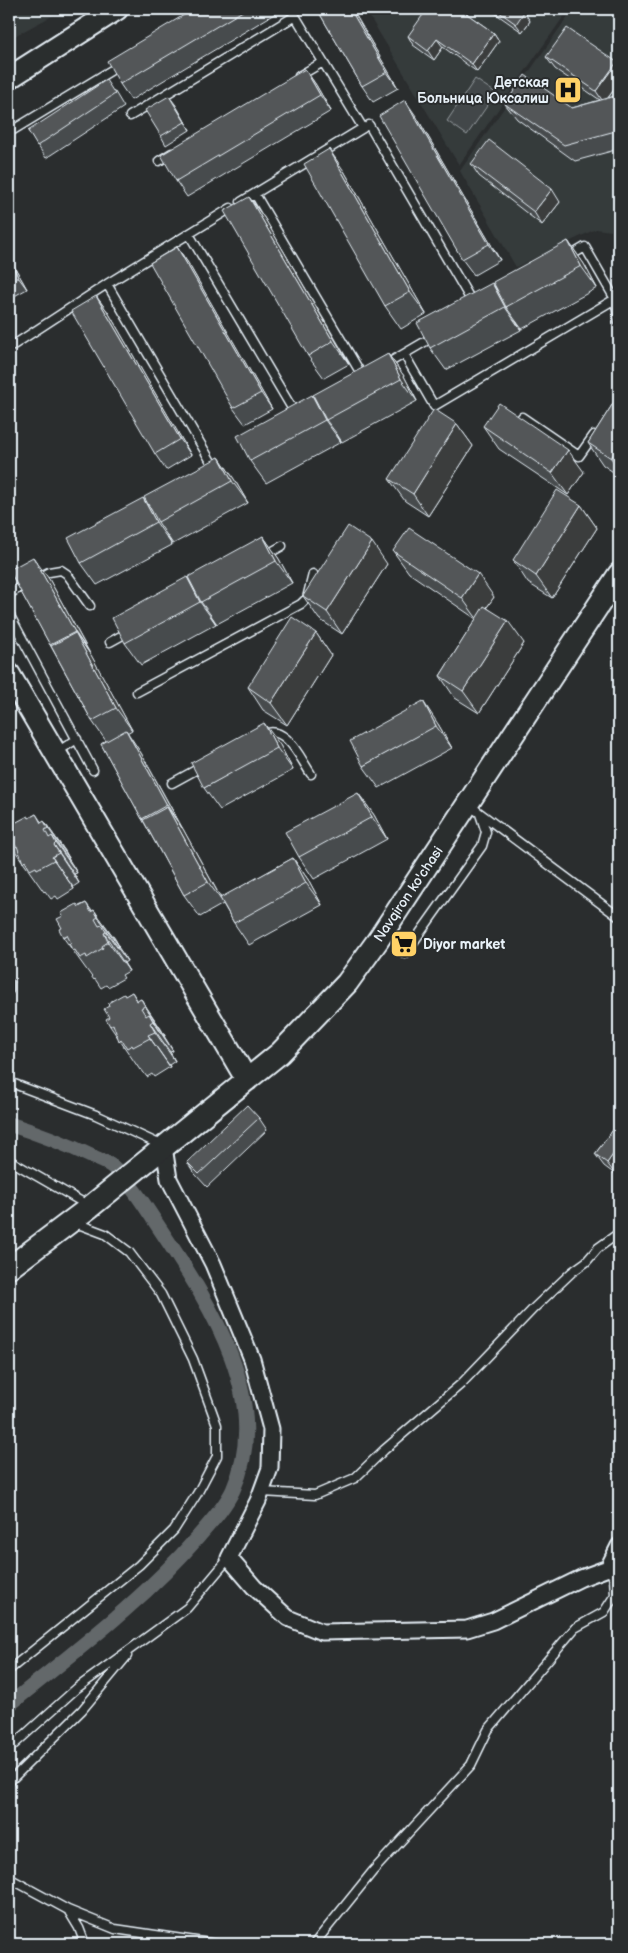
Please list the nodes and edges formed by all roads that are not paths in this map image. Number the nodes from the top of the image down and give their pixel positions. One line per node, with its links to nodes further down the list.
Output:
1 (117, 9): 5 (main road)
2 (293, 12): 4 (lane); 7 (lane)
3 (129, 59): 8 (lane)
4 (323, 62): 6 (lane); 12 (lane)
5 (9, 78)
6 (290, 82)
7 (130, 116)
8 (9, 124)
9 (369, 125): 17 (lane)
10 (183, 146): 11 (lane)
11 (158, 161)
12 (255, 194): 13 (lane); 24 (lane)
13 (190, 234): 15 (lane); 26 (lane)
14 (560, 262): 16 (lane)
15 (107, 284): 20 (lane); 29 (lane)
16 (615, 299): 18 (lane); 21 (lane)
17 (477, 311)
18 (619, 322)
19 (436, 335): 21 (lane)
20 (9, 348)
21 (404, 354): 22 (lane)
22 (380, 368)
23 (372, 373): 24 (lane)
24 (364, 378): 25 (lane)
25 (355, 383)
26 (306, 412)
27 (522, 417): 28 (lane)
28 (599, 428)
29 (213, 465)
30 (282, 546): 31 (lane)
31 (257, 560)
32 (314, 574): 40 (lane)
33 (619, 574): 48 (main road, Navqiron ko'chasi)
34 (9, 594): 35 (lane)
35 (90, 606)
36 (9, 614): 41 (lane)
37 (136, 627): 38 (lane)
38 (110, 642)
39 (9, 674): 43 (main road)
40 (137, 692)
41 (77, 739): 43 (lane); 45 (lane)
42 (250, 741): 46 (lane)
43 (55, 754): 53 (main road)
44 (207, 764): 47 (lane)
45 (93, 770)
46 (310, 774)
47 (172, 783)
48 (474, 809): 49 (lane); 50 (lane); 53 (main road, Navqiron ko'chasi)
49 (619, 917)
50 (405, 954)
51 (9, 983): 52 (lane)
52 (9, 990)
53 (247, 1080): 55 (main road, Navqiron ko'chasi)
54 (9, 1082): 55 (lane)
55 (164, 1147): 57 (main road, Navqiron ko'chasi); 61 (street)
56 (9, 1160): 57 (lane)
57 (90, 1207): 58 (main road, Navqiron ko'chasi)
58 (71, 1221): 60 (main road, Navqiron ko'chasi); 66 (lane)
59 (619, 1233): 61 (lane)
60 (9, 1268)
61 (262, 1492): 63 (street)
62 (619, 1546): 64 (street)
63 (229, 1558): 64 (street); 65 (lane)
64 (608, 1568): 73 (lane)
65 (134, 1647): 67 (lane); 68 (lane)
66 (9, 1670)
67 (9, 1749)
68 (9, 1782)
69 (9, 1878): 70 (lane)
70 (68, 1910): 71 (lane); 72 (lane)
71 (85, 1944)
72 (216, 1944)
73 (314, 1944)

